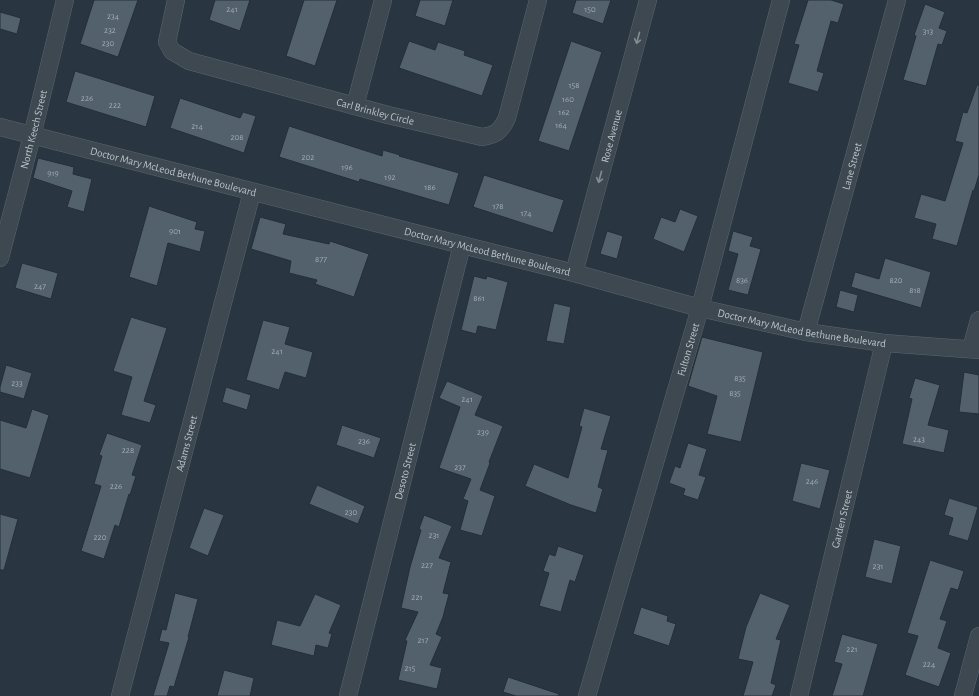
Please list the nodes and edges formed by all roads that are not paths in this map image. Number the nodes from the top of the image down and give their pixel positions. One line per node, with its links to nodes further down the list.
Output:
1 (65, 0): 10 (street, North Keech Street)
2 (176, 0): 8 (street, Carl Brinkley Circle)
3 (383, 0): 8 (street)
4 (538, 0): 8 (street, Carl Brinkley Circle)
5 (648, 0): 14 (street, Rose Avenue, one-way to 14)
6 (781, 0): 15 (street, Fulton Street)
7 (897, 0): 17 (street, Lane Street)
8 (355, 106)
9 (0, 127): 10 (street, Doctor Mary McLeod Bethune Boulevard)
10 (32, 136): 11 (street, Doctor Mary McLeod Bethune Boulevard); 13 (street, North Keech Street)
11 (252, 192): 12 (street, Doctor Mary McLeod Bethune Boulevard); 21 (street, Adams Street)
12 (462, 245): 14 (street, Doctor Mary McLeod Bethune Boulevard); 22 (street, Desoto Street)
13 (0, 258)
14 (574, 272): 15 (street, Doctor Mary McLeod Bethune Boulevard)
15 (700, 308): 17 (street, Doctor Mary McLeod Bethune Boulevard); 23 (street, Fulton Street)
16 (979, 320): 19 (street)
17 (806, 332): 18 (street, Doctor Mary McLeod Bethune Boulevard)
18 (884, 343): 19 (street, Doctor Mary McLeod Bethune Boulevard); 24 (street, Garden Street)
19 (975, 350)
20 (979, 636): 25 (street)
21 (120, 696)
22 (348, 696)
23 (587, 696)
24 (799, 696)
25 (963, 696)

